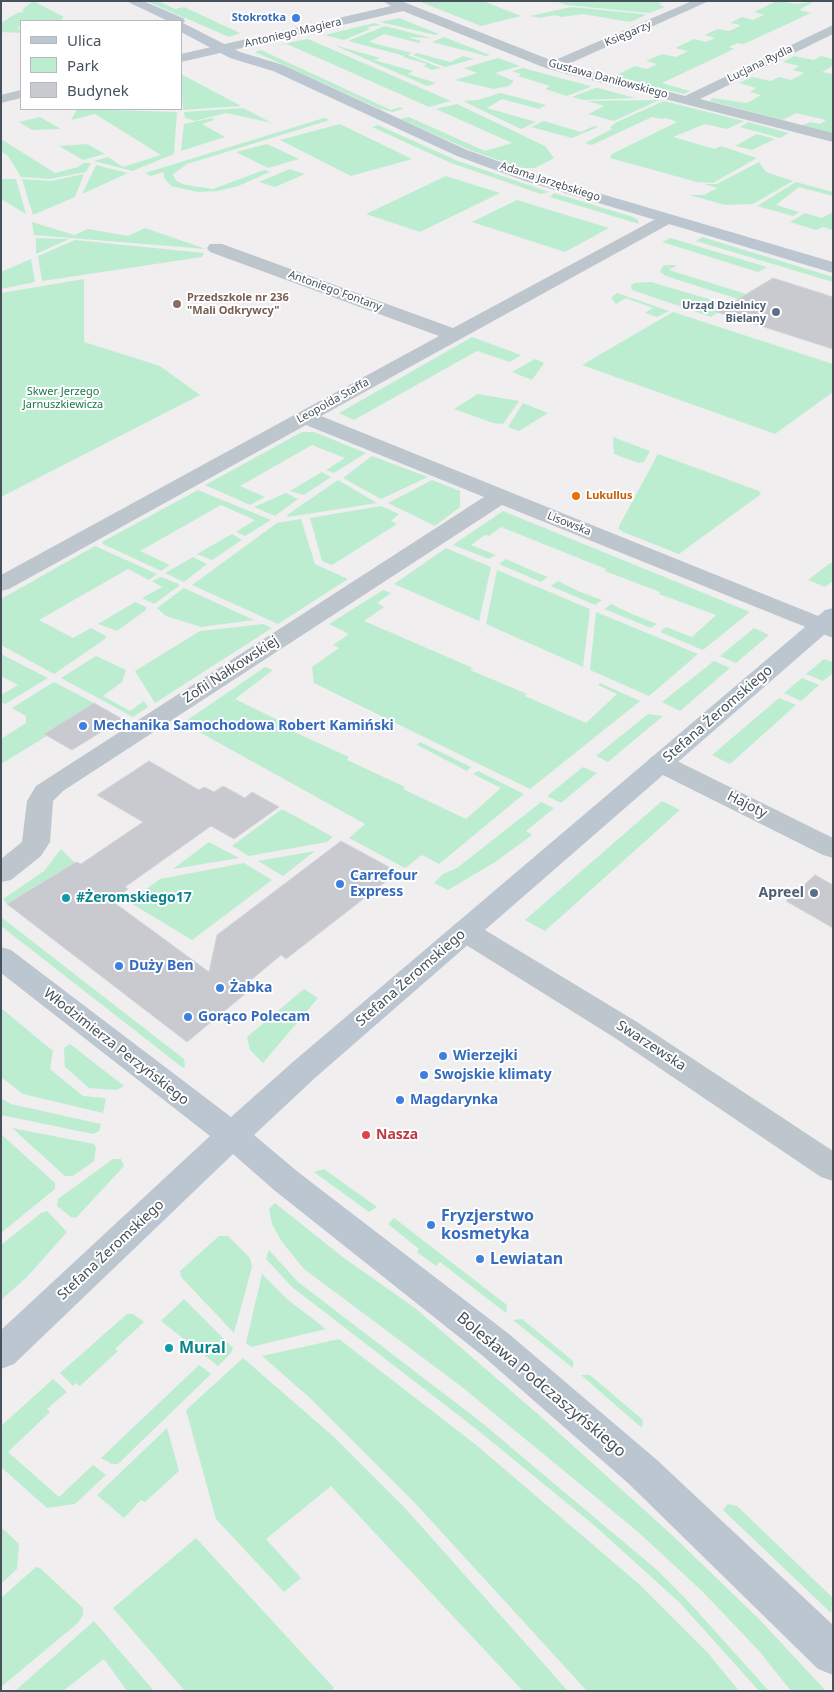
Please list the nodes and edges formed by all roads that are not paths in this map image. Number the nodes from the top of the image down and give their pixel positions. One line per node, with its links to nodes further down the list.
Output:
1 (132, 1): 5 (street)
2 (389, 1): 4 (street, Gustawa Daniłowskiego)
3 (704, 1): 13 (street, Księgarzy)
4 (404, 7): 11 (street, Antoniego Magiera); 13 (street, Gustawa Daniłowskiego)
5 (153, 11): 6 (street); 7 (street)
6 (169, 20)
7 (176, 20)
8 (182, 23): 11 (street, Adama Jarzębskiego)
9 (182, 27): 11 (street, Adama Jarzębskiego)
10 (833, 29): 16 (street, Lucjana Rydla)
11 (230, 47): 12 (street, Antoniego Magiera); 18 (street, Adama Jarzębskiego)
12 (182, 58)
13 (553, 66): 16 (street, Gustawa Daniłowskiego)
14 (20, 94): 15 (street)
15 (1, 99)
16 (687, 100): 17 (street, Gustawa Daniłowskiego)
17 (833, 138)
18 (665, 219): 20 (street, Adama Jarzębskiego); 21 (street, Leopolda Staffa)
19 (216, 248): 21 (street, Antoniego Fontany)
20 (833, 268)
21 (454, 335): 22 (street, Leopolda Staffa)
22 (305, 417): 23 (street, Lisowska); 24 (street, Leopolda Staffa)
23 (501, 496): 25 (street, Lisowska); 28 (street, Zofii Nałkowskiej)
24 (1, 584)
25 (829, 624): 26 (street, Stefana Żeromskiego)
26 (660, 763): 27 (street, Hajoty); 29 (street, Stefana Żeromskiego)
27 (833, 849)
28 (1, 873)
29 (465, 931): 31 (street, Stefana Żeromskiego); 32 (street, Swarzewska)
30 (1, 957): 31 (street, Włodzimierza Perzyńskiego)
31 (232, 1135): 33 (street, Stefana Żeromskiego); 34 (street, Bolesława Podczaszyńskiego)
32 (833, 1168)
33 (1, 1353)
34 (833, 1654)

